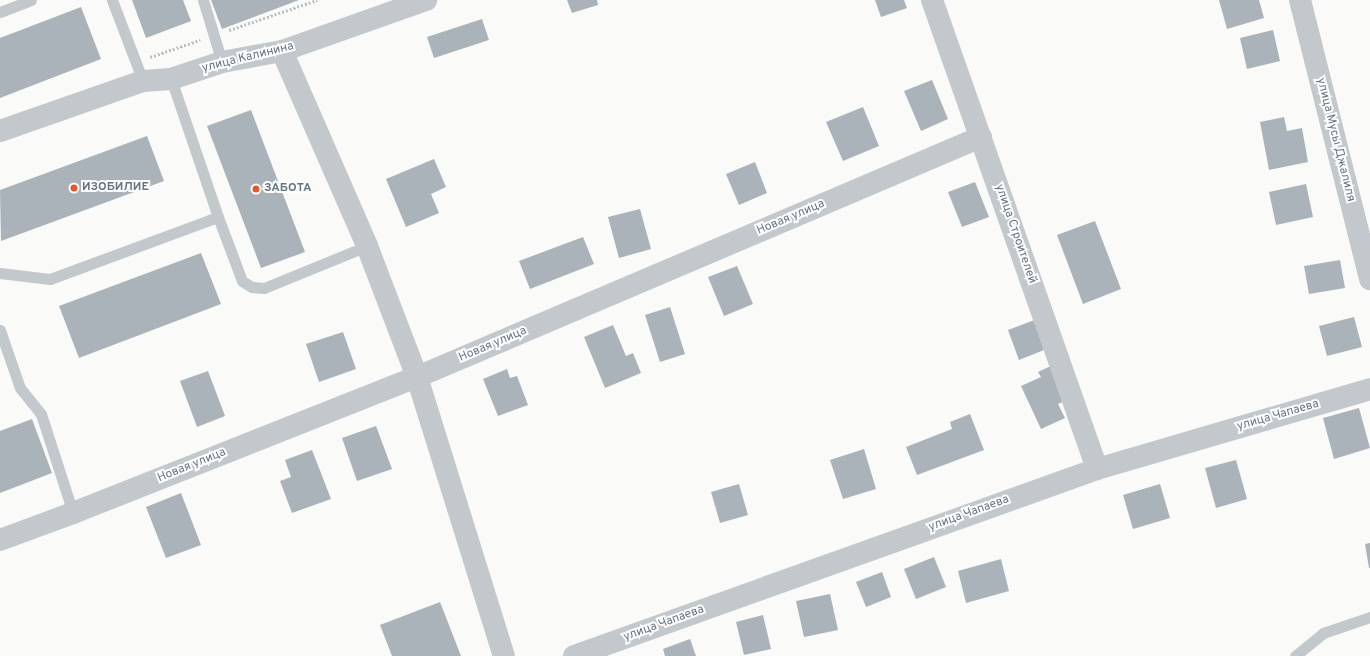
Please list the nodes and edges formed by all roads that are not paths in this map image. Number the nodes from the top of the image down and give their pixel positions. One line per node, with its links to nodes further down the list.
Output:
1 (31, 0): 7 (lane)
2 (112, 0): 10 (lane)
3 (203, 0): 9 (lane)
4 (426, 0): 8 (street, улица Калинина)
5 (932, 0): 13 (street, улица Строителей)
6 (1300, 0): 17 (street, улица Мусы Джалиля)
7 (0, 12)
8 (282, 51): 9 (street, улица Калинина); 15 (street)
9 (222, 62): 11 (street, улица Калинина)
10 (140, 72): 11 (street, улица Калинина); 12 (street, улица Калинина)
11 (171, 79): 14 (lane)
12 (0, 131)
13 (981, 137): 19 (street, Новая улица); 21 (street, улица Строителей)
14 (218, 217): 15 (lane); 16 (lane)
15 (367, 246): 19 (street)
16 (0, 273)
17 (1370, 279)
18 (0, 330): 22 (lane)
19 (417, 377): 22 (street, Новая улица); 25 (street)
20 (1370, 389): 21 (street, улица Чапаева)
21 (1097, 469): 26 (street, улица Чапаева)
22 (74, 513): 23 (street, Новая улица)
23 (0, 540)
24 (1370, 617): 27 (lane)
25 (504, 656)
26 (574, 656)
27 (1295, 656)

